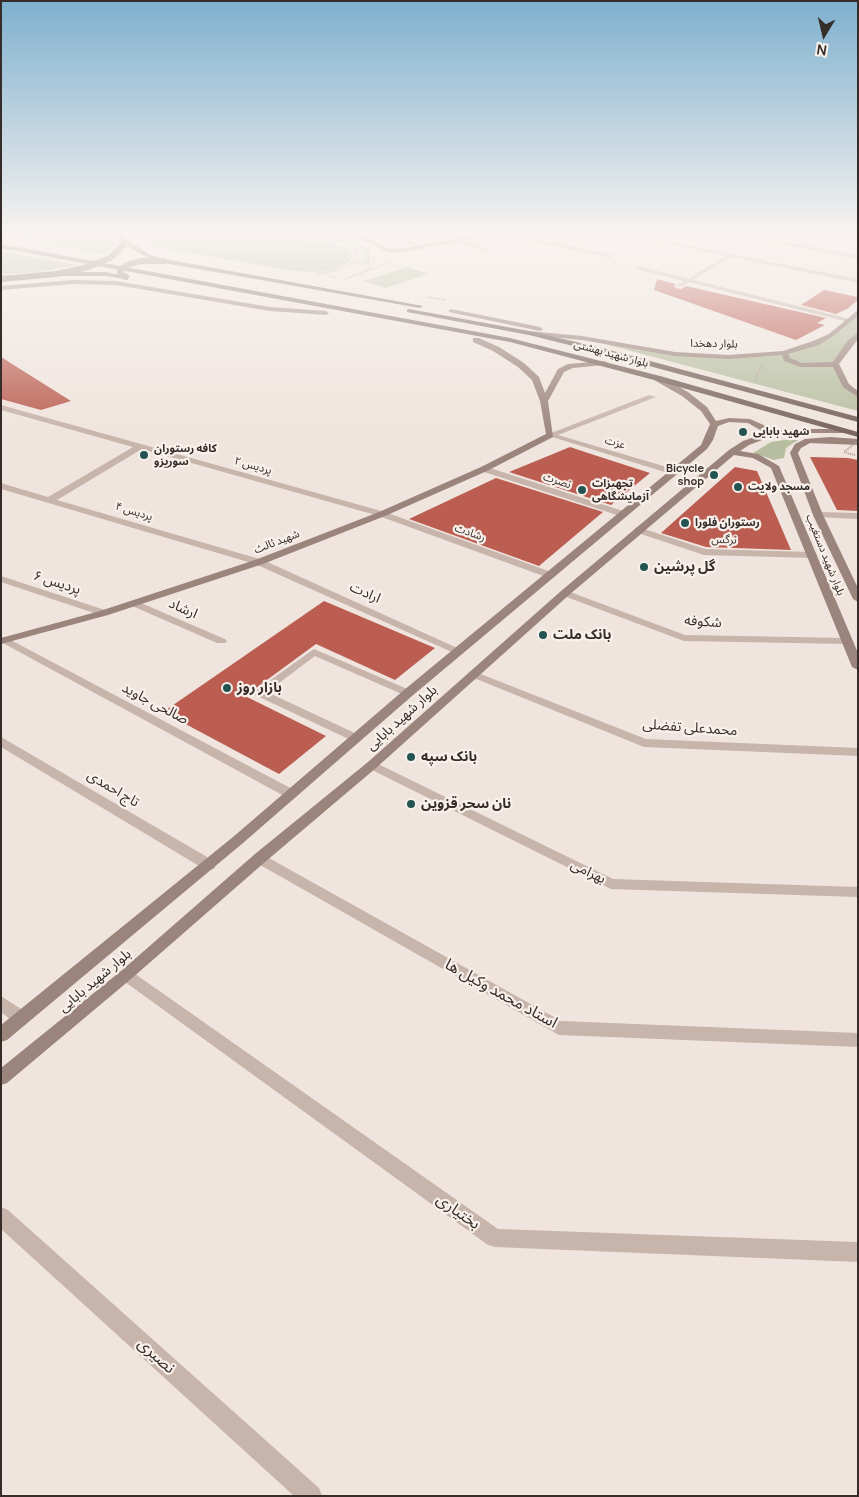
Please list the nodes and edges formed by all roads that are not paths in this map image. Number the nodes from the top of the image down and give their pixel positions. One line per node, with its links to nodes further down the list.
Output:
1 (222, 301): 9 (main road)
2 (260, 301): 9 (main road)
3 (303, 301): 16 (main road, بلوار شهید بهشتی)
4 (348, 301): 11 (main road, بلوار شهید بهشتی)
5 (393, 301): 7 (main road)
6 (772, 301): 10 (street)
7 (451, 311): 11 (main road); 13 (main road)
8 (858, 312): 10 (main road, بلوار دهخدا)
9 (326, 313): 14 (main road)
10 (848, 320): 15 (main road, بلوار دهخدا)
11 (529, 333): 13 (main road, بلوار دهخدا); 24 (main road, بلوار شهید بهشتی)
12 (857, 336): 18 (main road)
13 (582, 338): 15 (main road, بلوار دهخدا)
14 (476, 340): 16 (main road); 22 (main road)
15 (784, 353): 18 (main road)
16 (585, 358): 17 (main road, بلوار شهید بهشتی)
17 (604, 364): 19 (main road, بلوار شهید بهشتی); 22 (main road)
18 (835, 364): 20 (main road)
19 (658, 378): 25 (main road); 26 (main road, بلوار شهید بهشتی)
20 (858, 395)
21 (652, 398): 27 (street, شهید ثالث)
22 (544, 401): 27 (main road)
23 (1, 408): 31 (street, پردیس ۲)
24 (858, 420)
25 (714, 424): 28 (main road); 35 (main road, بلوار شهید بابایی)
26 (844, 431): 28 (main road, بلوار شهید بابایی); 29 (main road, بلوار شهید بهشتی)
27 (550, 435): 34 (main road, شهید ثالث); 35 (street, عزت)
28 (768, 435): 32 (main road, بلوار شهید بابایی)
29 (858, 435)
30 (858, 441): 33 (main road)
31 (141, 446): 37 (street); 38 (street, پردیس ۲)
32 (732, 452): 33 (main road); 42 (main road, بلوار شهید بابایی)
33 (786, 464): 40 (main road, بلوار شهید دستغیب); 43 (main road, بلوار شهید دستغیب)
34 (484, 469): 38 (main road, شهید ثالث); 39 (street, نصرت)
35 (674, 472): 39 (main road, بلوار شهید بابایی)
36 (1, 486): 37 (street, پردیس ۴)
37 (50, 500): 44 (street, پردیس ۴)
38 (382, 514): 44 (main road, شهید ثالث); 45 (street, رشادت)
39 (623, 514): 45 (main road, بلوار شهید بابایی)
40 (818, 515): 41 (street); 48 (main road, بلوار شهید دستغیب)
41 (858, 516)
42 (638, 530): 43 (street, نرگس); 47 (main road, بلوار شهید بابایی)
43 (812, 555): 53 (main road, بلوار شهید دستغیب)
44 (259, 562): 49 (main road, شهید ثالث); 54 (street, ارادت)
45 (550, 575): 54 (main road, بلوار شهید بابایی)
46 (1, 579): 50 (street, پردیس ۶)
47 (565, 594): 53 (street, شکوفه); 56 (main road, بلوار شهید بابایی)
48 (858, 598)
49 (134, 603): 50 (main road, شهید ثالث); 52 (street, ارشاد)
50 (104, 613): 51 (main road, شهید ثالث)
51 (3, 641): 62 (street, صالحی جاوید)
52 (221, 641)
53 (847, 641): 55 (main road, بلوار شهید دستغیب)
54 (458, 651): 57 (main road, بلوار شهید بابایی)
55 (858, 667)
56 (473, 674): 60 (street, محمدعلی تفضلی); 61 (main road, بلوار شهید بابایی)
57 (408, 693): 58 (main road, بلوار شهید بابایی); 58 (lane)
58 (355, 738): 62 (main road, بلوار شهید بابایی)
59 (1, 741): 64 (street, تاج احمدی)
60 (858, 752)
61 (372, 765): 63 (main road, بلوار شهید بابایی); 65 (street, بهرامی)
62 (291, 794): 64 (main road, بلوار شهید بابایی)
63 (260, 858): 66 (main road, بلوار شهید بابایی); 70 (street, استاد محمد وکیل ها)
64 (209, 865): 68 (main road, بلوار شهید بابایی)
65 (858, 892)
66 (126, 975): 71 (main road, بلوار شهید بابایی); 73 (street, بختیاری)
67 (1, 1003): 68 (street)
68 (21, 1018): 69 (main road, بلوار شهید بابایی)
69 (1, 1035)
70 (858, 1040)
71 (1, 1078)
72 (1, 1216): 74 (street, نصیری)
73 (858, 1252)
74 (312, 1496)

